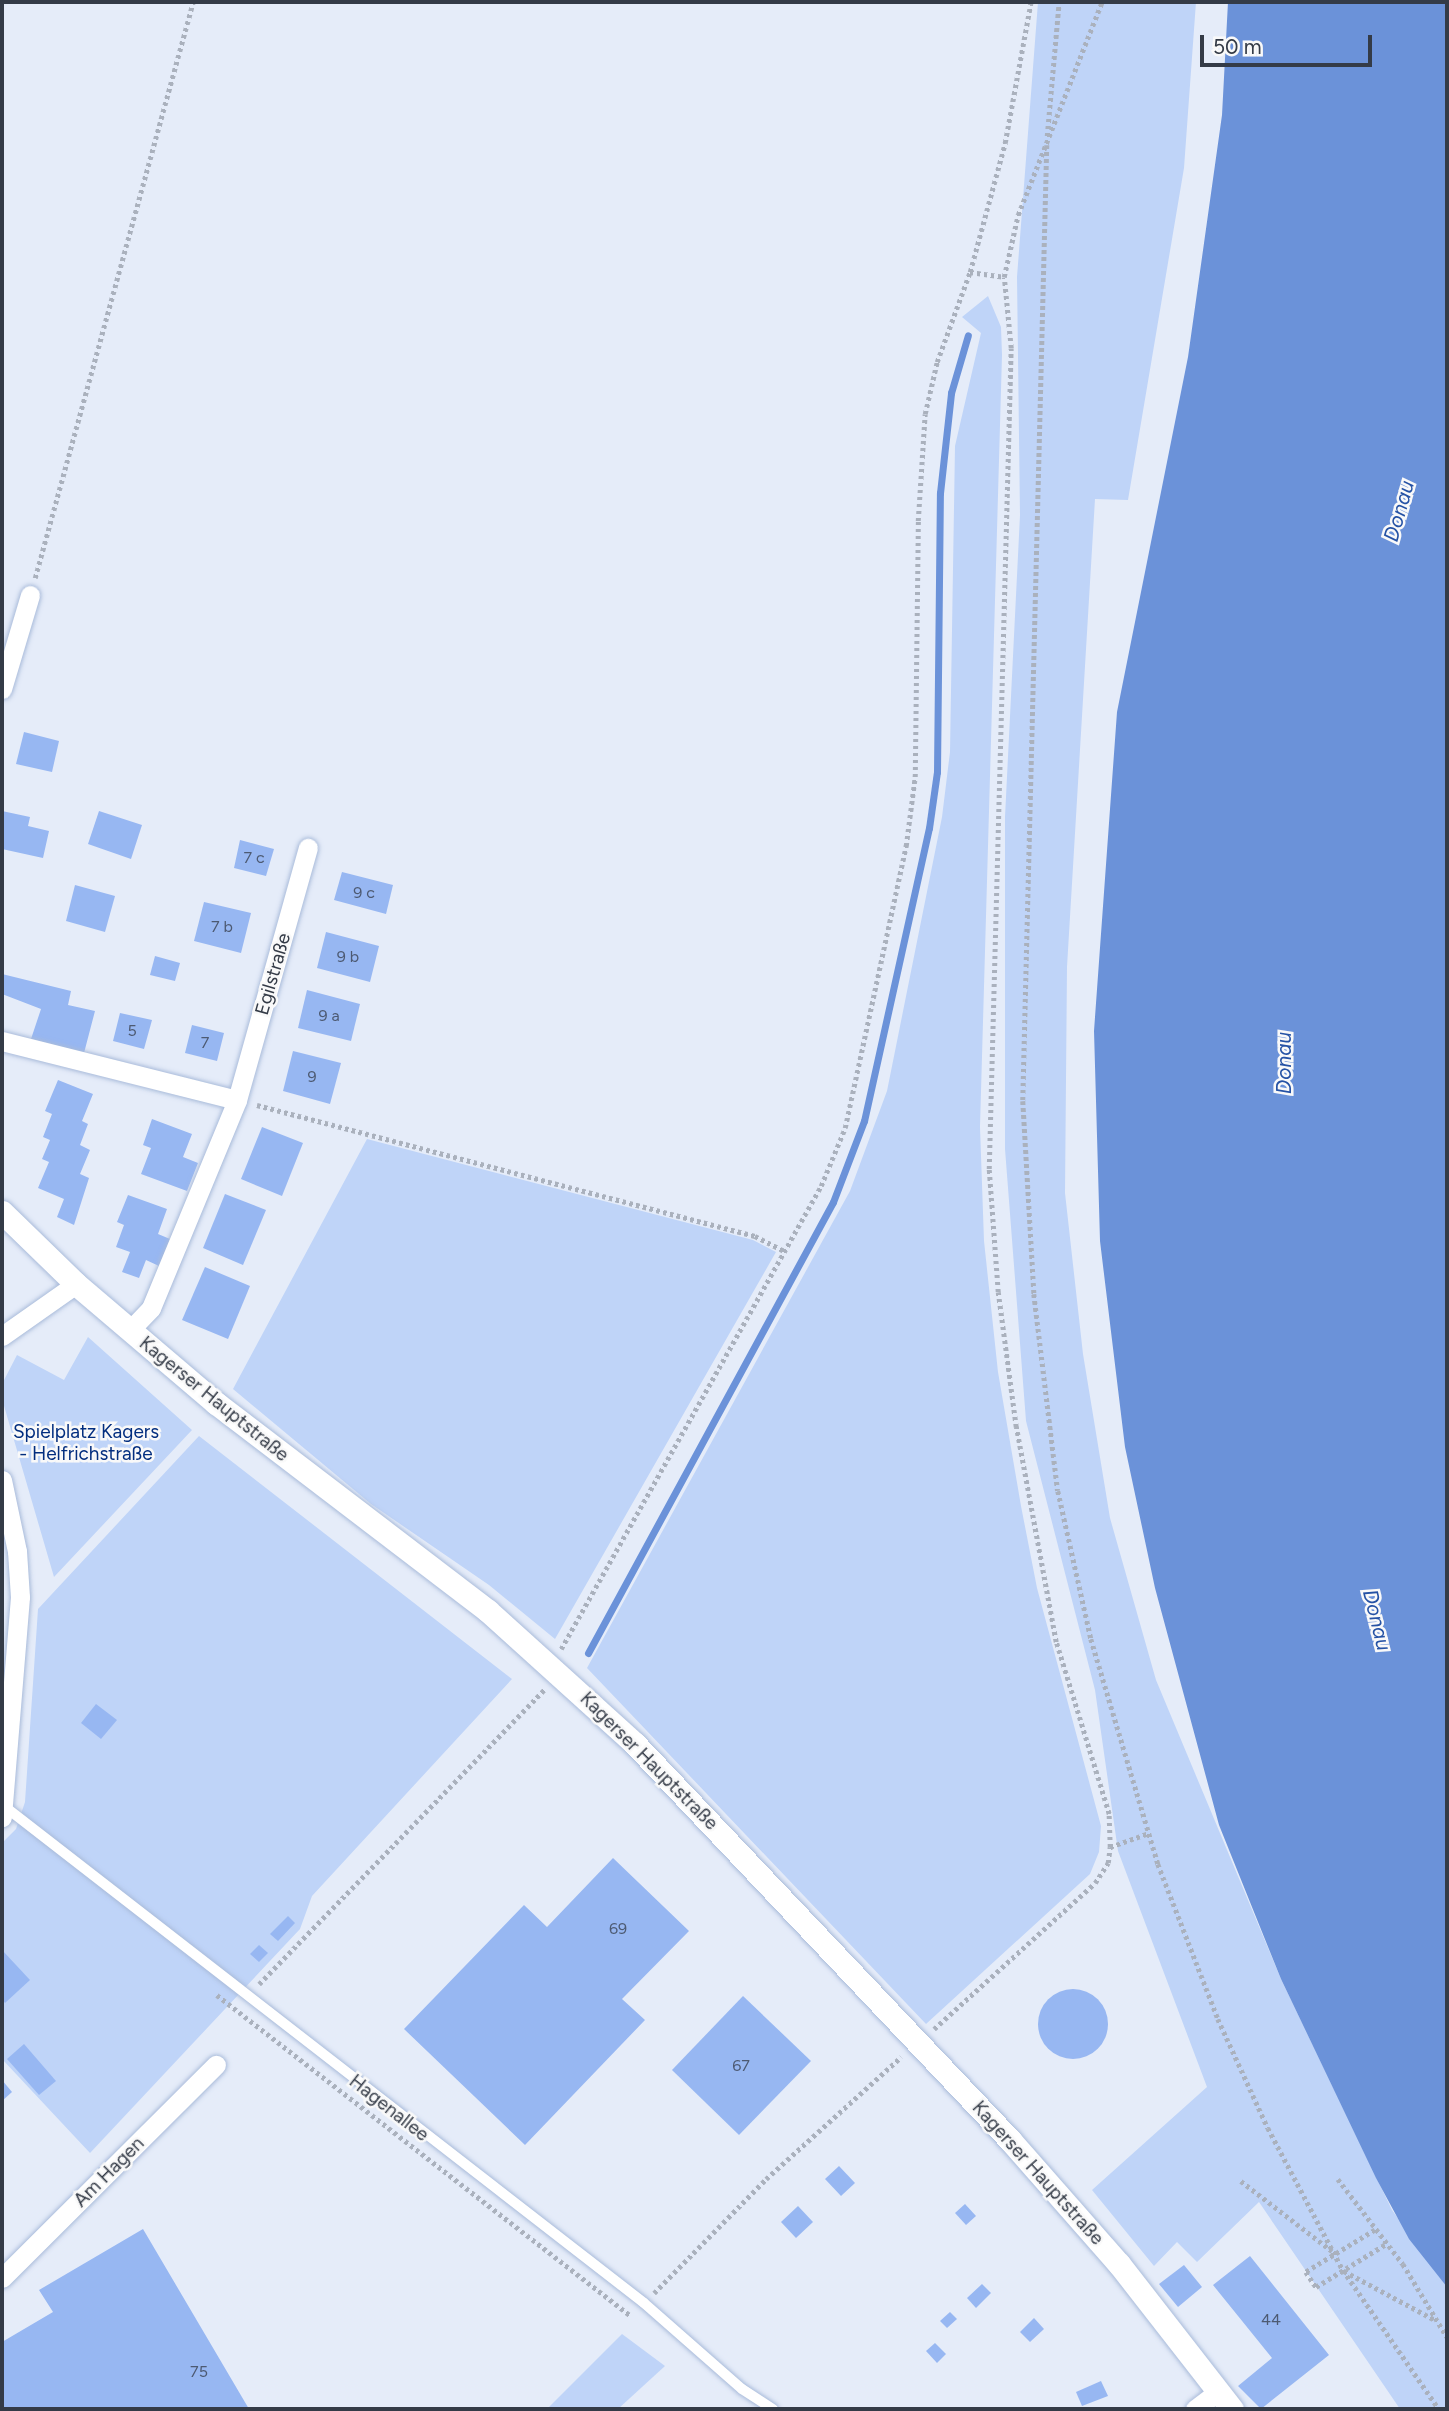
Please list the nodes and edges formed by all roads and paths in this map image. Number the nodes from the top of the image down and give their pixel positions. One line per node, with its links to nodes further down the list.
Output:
1 (193, 2): 8 (path)
2 (1031, 2): 6 (path)
3 (1059, 2): 5 (path)
4 (1102, 2): 5 (path)
5 (1047, 141): 7 (path); 21 (path)
6 (970, 272): 7 (path); 14 (path)
7 (1004, 278): 22 (path)
8 (30, 595): 9 (street)
9 (2, 689)
10 (309, 848): 12 (street, Egilstraße)
11 (2, 1041): 12 (street)
12 (237, 1100): 14 (path); 16 (street, Egilstraße)
13 (2, 1212): 15 (street, Kagerser Hauptstraße)
14 (785, 1251): 19 (path)
15 (76, 1284): 16 (street, Kagerser Hauptstraße); 17 (street)
16 (130, 1330): 19 (street, Kagerser Hauptstraße)
17 (2, 1336)
18 (2, 1480): 20 (street)
19 (555, 1668): 24 (path); 25 (street, Kagerser Hauptstraße)
20 (3, 1813): 24 (lane, Hagenallee)
21 (1149, 1833): 22 (path); 31 (path)
22 (1110, 1847): 25 (path)
23 (210, 1990): 35 (path)
24 (247, 1997): 34 (lane, Hagenallee)
25 (920, 2041): 34 (path); 39 (street, Kagerser Hauptstraße)
26 (216, 2064): 33 (street, Am Hagen)
27 (1338, 2179): 29 (path)
28 (1241, 2180): 31 (path)
29 (1376, 2230): 30 (path); 31 (path)
30 (1386, 2244): 32 (path); 36 (path)
31 (1336, 2254): 32 (path); 32 (path)
32 (1343, 2270): 36 (path); 43 (path)
33 (2, 2278)
34 (644, 2302): 35 (path); 40 (lane, Hagenallee)
35 (630, 2315): 37 (path)
36 (1437, 2322): 38 (path)
37 (640, 2324)
38 (1447, 2337)
39 (1219, 2391): 41 (street); 42 (street, Kagerser Hauptstraße)
40 (773, 2409)
41 (1195, 2409)
42 (1233, 2409)
43 (1439, 2409)

